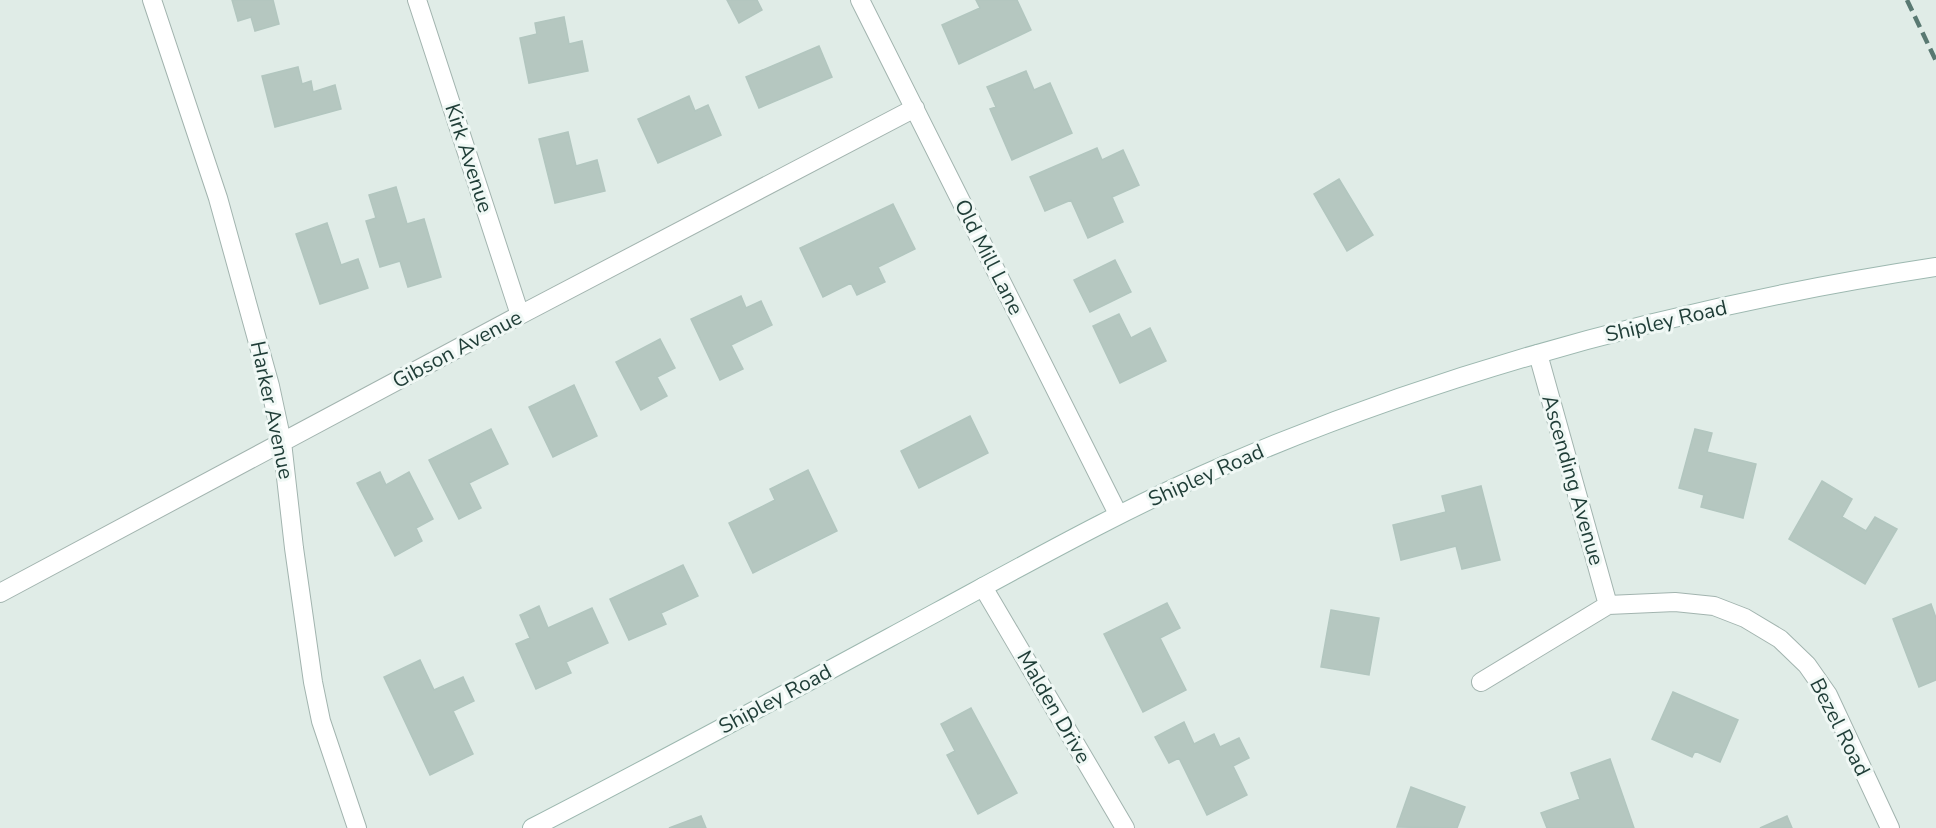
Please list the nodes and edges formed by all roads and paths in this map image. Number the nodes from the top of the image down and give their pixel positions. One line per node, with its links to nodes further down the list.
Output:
1 (152, 0): 8 (street, Harker Avenue)
2 (417, 0): 6 (street, Kirk Avenue)
3 (860, 0): 4 (street, Old Mill Lane)
4 (915, 108): 6 (street, Gibson Avenue); 9 (street, Old Mill Lane)
5 (1936, 267): 7 (street, Shipley Road)
6 (520, 315): 8 (street, Gibson Avenue)
7 (1538, 354): 9 (street, Shipley Road); 12 (street, Ascending Avenue)
8 (282, 442): 11 (street, Gibson Avenue); 14 (street, Harker Avenue)
9 (1118, 514): 10 (street, Shipley Road)
10 (983, 587): 15 (street, Shipley Road); 16 (street, Malden Drive)
11 (0, 593)
12 (1608, 605): 13 (street, Bezel Road); 17 (street, Bezel Road)
13 (1481, 682)
14 (357, 828)
15 (532, 828)
16 (1125, 828)
17 (1890, 828)

